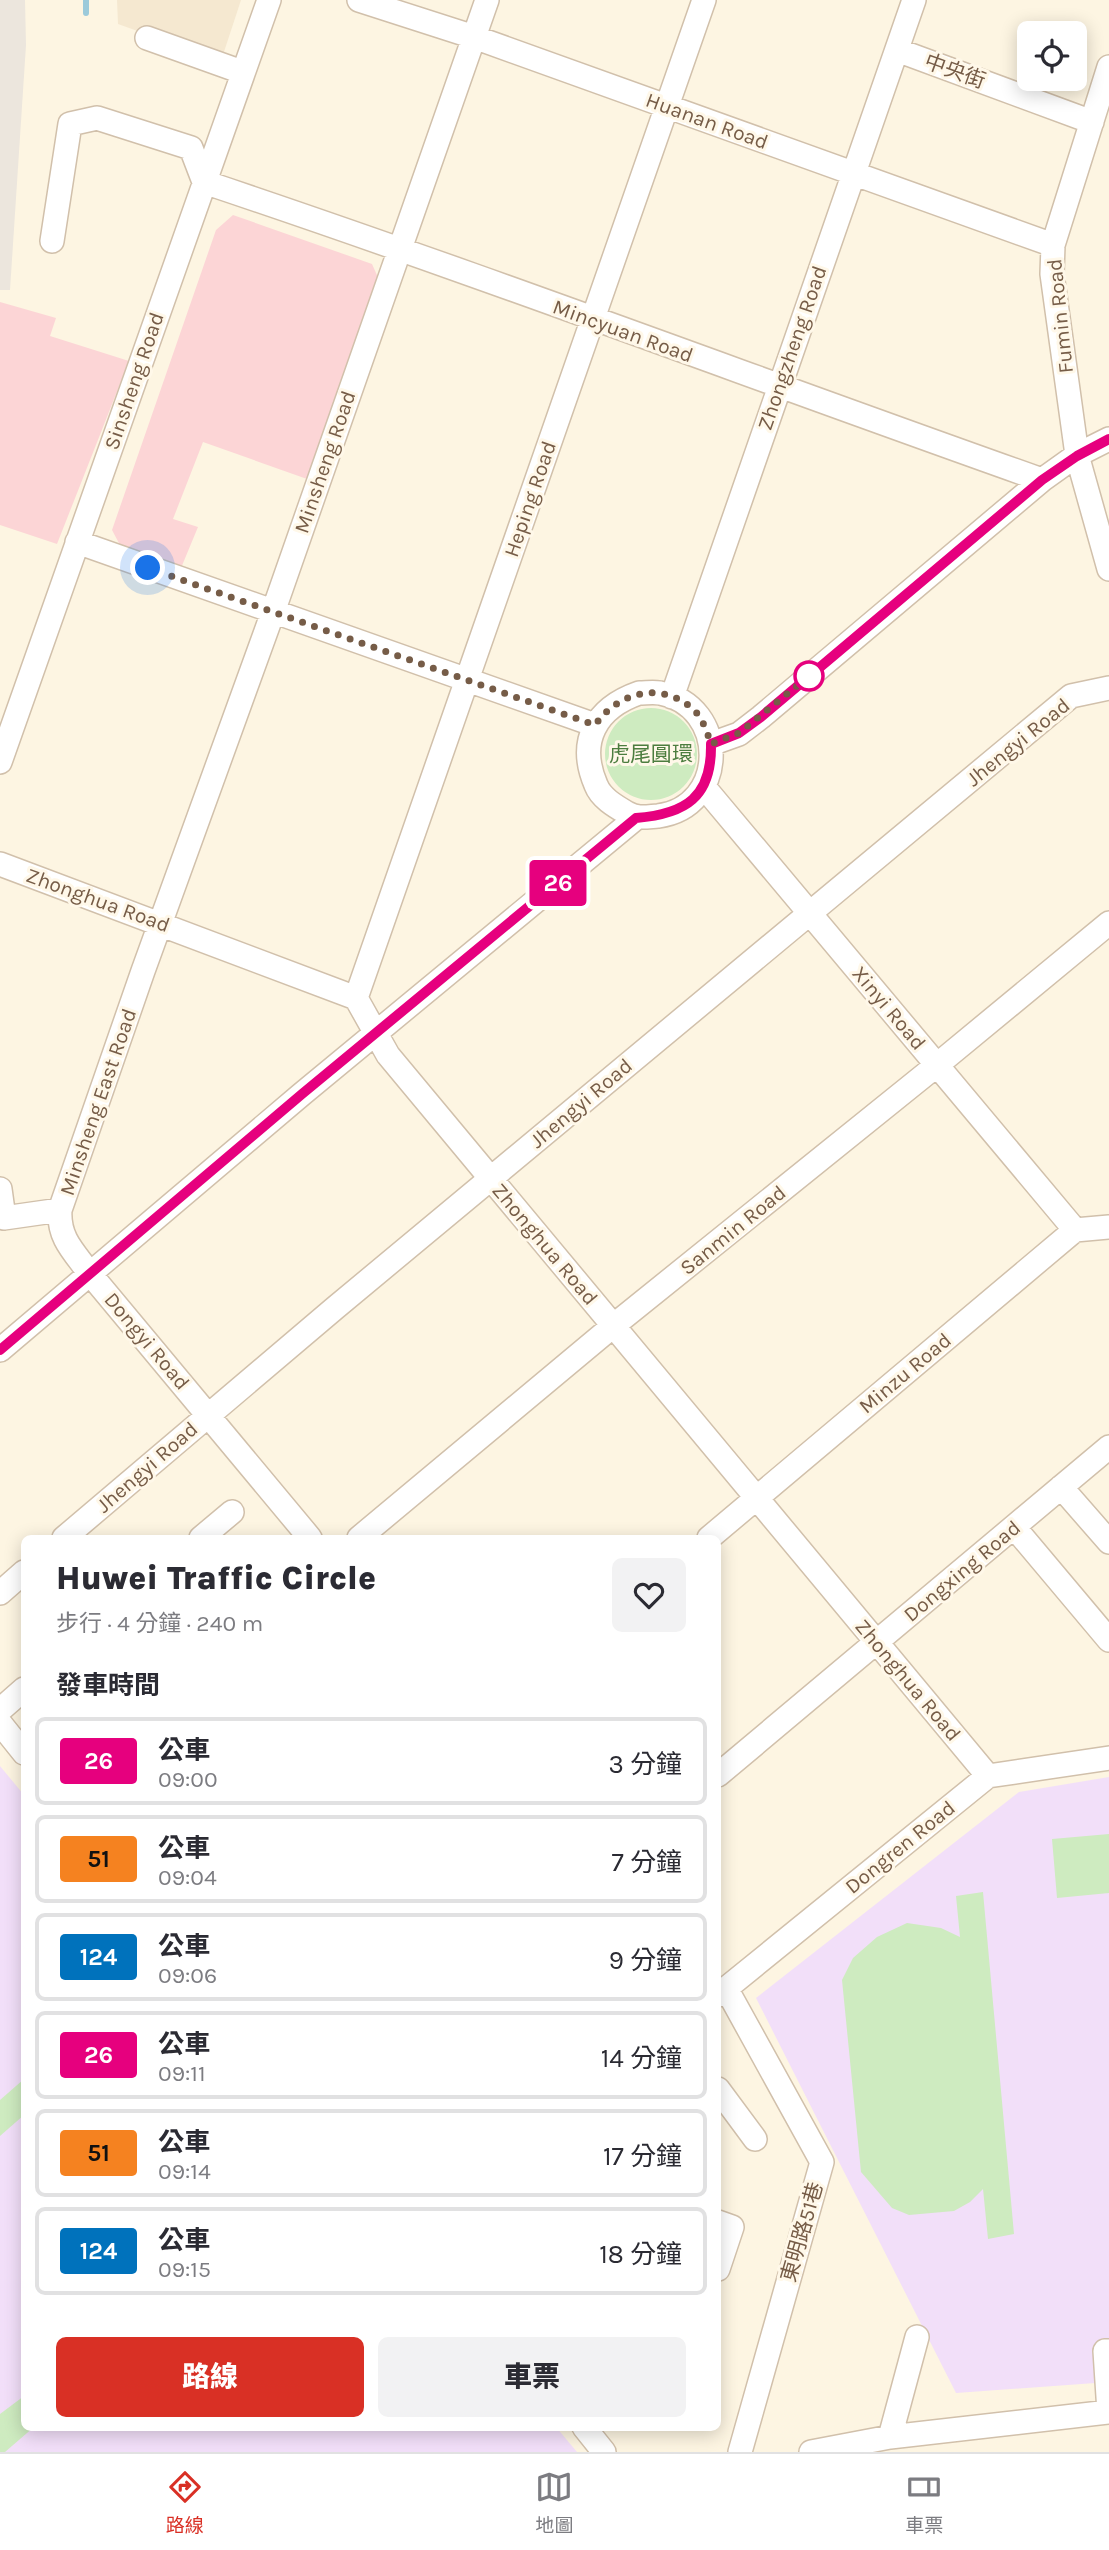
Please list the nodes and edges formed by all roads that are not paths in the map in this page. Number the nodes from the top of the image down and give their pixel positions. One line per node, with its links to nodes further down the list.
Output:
1 (269, 0): 10 (street, Sinsheng Road)
2 (359, 0): 6 (street, Huanan Road)
3 (487, 0): 6 (street, Minsheng Road)
4 (704, 0): 11 (street, Heping Road)
5 (914, 0): 8 (street, Zhongzheng Road)
6 (474, 37): 11 (street, Huanan Road); 17 (street, Minsheng Road)
7 (147, 38): 10 (street)
8 (897, 50): 12 (street, 中央街); 13 (street, Zhongzheng Road)
9 (1109, 67): 12 (street, Fumin Road)
10 (242, 72): 14 (street, Sinsheng Road)
11 (666, 106): 13 (street, Huanan Road); 18 (street, Heping Road)
12 (1092, 122): 16 (street, Fumin Road)
13 (854, 175): 16 (street, Huanan Road); 19 (street, Zhongzheng Road)
14 (204, 182): 15 (street); 17 (street, Mincyuan Road); 23 (street, Sinsheng Road)
15 (52, 241)
16 (1053, 246): 21 (street, Fumin Road)
17 (400, 248): 18 (street, Mincyuan Road); 25 (street, Minsheng Road)
18 (592, 320): 19 (street, Mincyuan Road); 26 (street, Heping Road)
19 (778, 387): 22 (street, Mincyuan Road); 28 (street, Zhongzheng Road)
20 (1109, 439): 21 (street)
21 (1077, 456): 22 (street); 24 (street, Fumin Road)
22 (1042, 480): 30 (street)
23 (77, 541): 25 (street); 31 (street, Sinsheng Road)
24 (1109, 569)
25 (273, 612): 26 (street); 36 (street, Minsheng Road)
26 (467, 680): 29 (street); 38 (street, Heping Road)
27 (1109, 688): 35 (street, Jhengyi Road)
28 (672, 697): 29 (street); 30 (street)
29 (595, 725): 33 (street)
30 (711, 744): 32 (street)
31 (0, 762)
32 (704, 787): 33 (street); 35 (street, Xinyi Road)
33 (636, 818): 39 (street)
34 (0, 864): 36 (street, Zhonghua Road)
35 (809, 913): 40 (street, Xinyi Road); 41 (street, Jhengyi Road)
36 (160, 923): 38 (street, Zhonghua Road); 43 (street, Minsheng East Road)
37 (1109, 923): 40 (street, Sanmin Road)
38 (356, 998): 39 (street, Zhonghua Road)
39 (376, 1034): 41 (street, Zhonghua Road); 46 (street)
40 (937, 1065): 45 (street, Xinyi Road); 47 (street, Sanmin Road)
41 (491, 1179): 47 (street, Zhonghua Road); 49 (street, Jhengyi Road)
42 (0, 1189): 43 (street)
43 (60, 1210): 46 (street, Minsheng East Road)
44 (1109, 1227): 45 (street)
45 (1075, 1230): 52 (street, Minzu Road)
46 (91, 1275): 48 (street); 49 (street, Dongyi Road)
47 (613, 1326): 52 (street, Zhonghua Road); 58 (street, Sanmin Road)
48 (0, 1350)
49 (208, 1414): 55 (street, Jhengyi Road); 57 (street, Dongyi Road)
50 (1109, 1447): 51 (street, Dongxing Road)
51 (1061, 1487): 54 (street, Dongxing Road); 60 (street)
52 (757, 1498): 59 (street, Minzu Road); 64 (street, Zhonghua Road)
53 (232, 1512): 56 (street)
54 (1014, 1527): 63 (street); 64 (street, Dongxing Road)
55 (67, 1535)
56 (205, 1535)
57 (308, 1535)
58 (363, 1535)
59 (713, 1535)
60 (1109, 1542)
61 (21, 1575): 62 (street)
62 (0, 1593)
63 (1109, 1640)
64 (877, 1643): 70 (street, Dongxing Road); 71 (street, Zhonghua Road)
65 (21, 1692): 66 (street)
66 (0, 1710)
67 (0, 1723): 68 (street)
68 (21, 1749)
69 (1109, 1758): 71 (street)
70 (721, 1773)
71 (988, 1776): 72 (street, Dongren Road)
72 (722, 1991): 83 (street, 東明路51巷)
73 (721, 2093): 74 (street)
74 (755, 2139)
75 (721, 2223): 76 (street)
76 (721, 2260)
77 (917, 2337): 81 (street)
78 (1109, 2351): 79 (street)
79 (1109, 2412): 81 (street)
80 (587, 2431): 82 (street)
81 (900, 2442): 84 (street)
82 (604, 2452)
83 (740, 2452)
84 (811, 2452)

